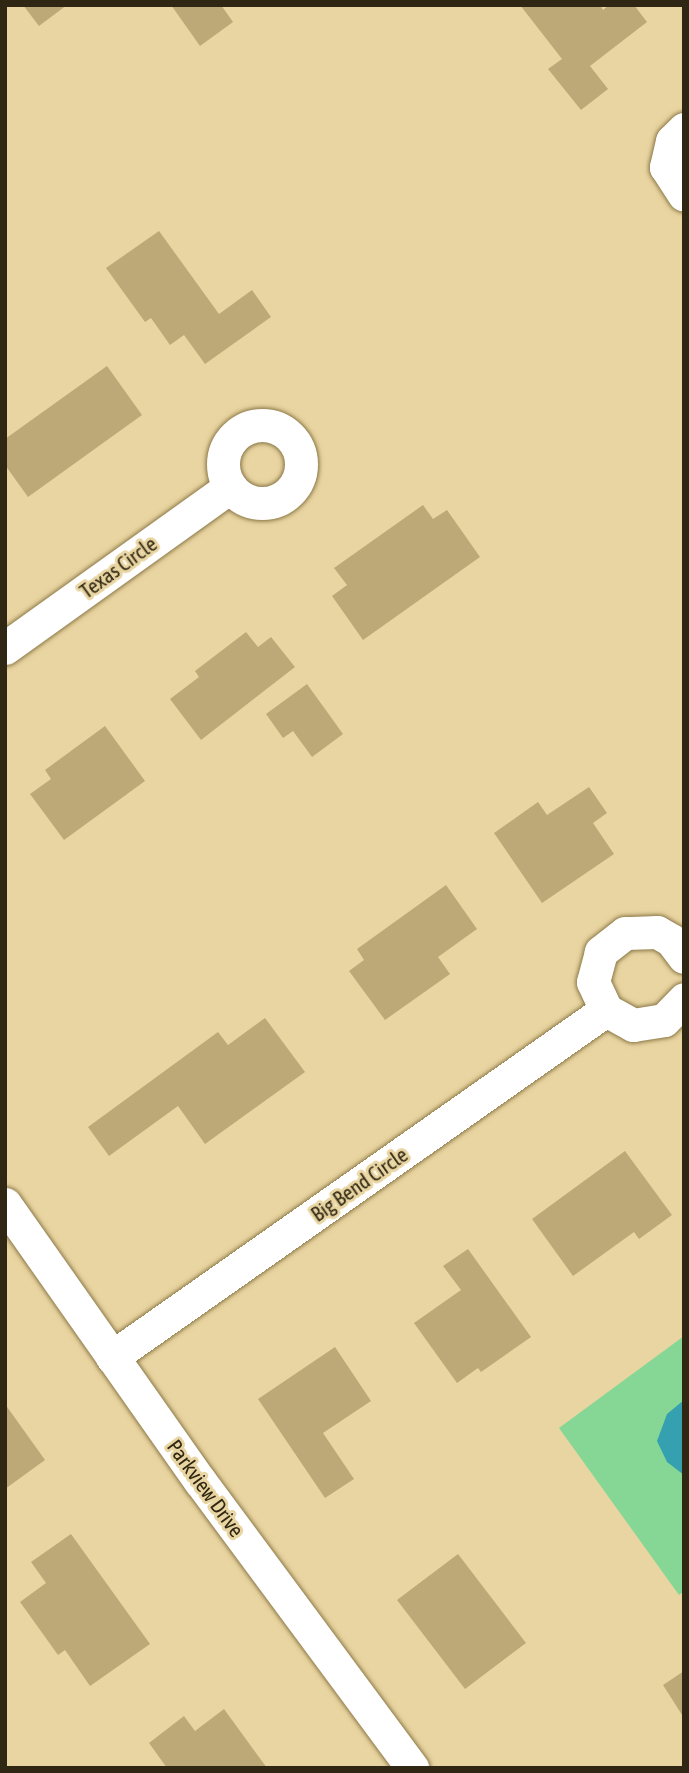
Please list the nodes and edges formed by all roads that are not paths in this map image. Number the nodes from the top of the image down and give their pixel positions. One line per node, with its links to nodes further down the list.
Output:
1 (684, 129): 2 (street)
2 (684, 195)
3 (230, 487): 4 (street, Texas Circle)
4 (5, 648)
5 (684, 957): 7 (street)
6 (684, 999): 7 (street)
7 (606, 1010): 9 (street, Big Bend Circle)
8 (5, 1204): 9 (street, Parkview Drive)
9 (112, 1357): 10 (street, Parkview Drive)
10 (412, 1768)

